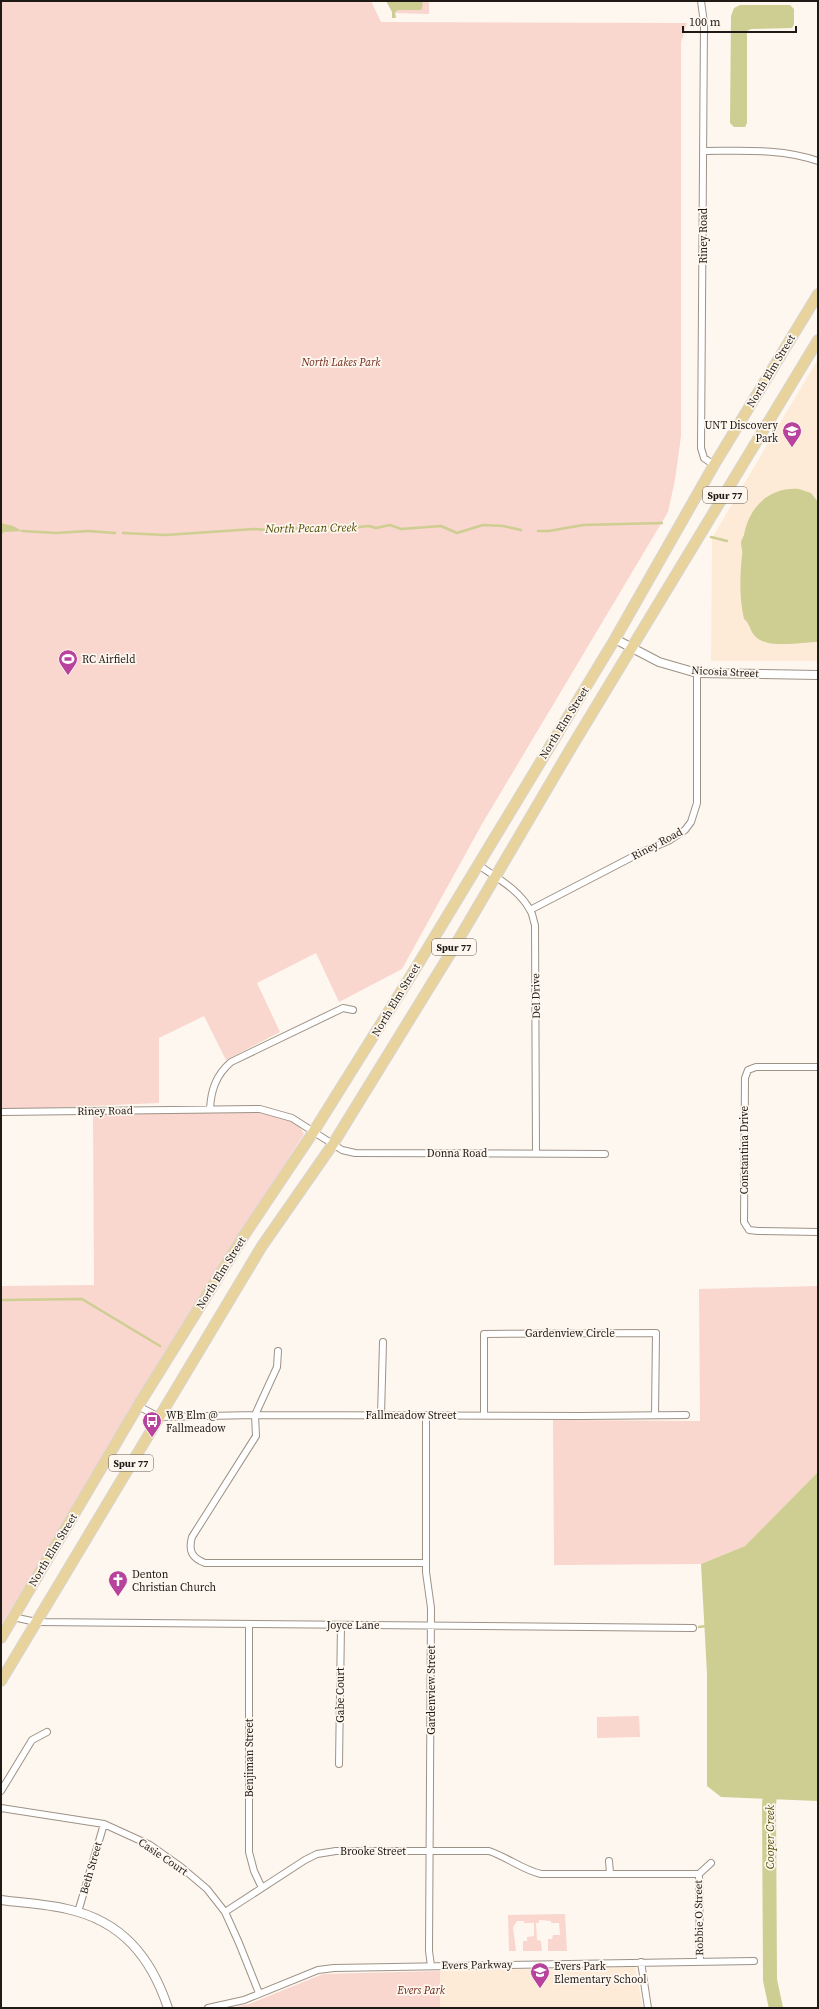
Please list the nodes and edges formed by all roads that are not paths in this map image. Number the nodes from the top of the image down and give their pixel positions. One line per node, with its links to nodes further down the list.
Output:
1 (701, 1): 2 (street, Riney Road)
2 (703, 151): 3 (street); 6 (street, Riney Road)
3 (818, 161)
4 (818, 294): 6 (main road, North Elm Street / Spur 77)
5 (818, 340): 8 (main road, North Elm Street / Spur 77)
6 (714, 466): 7 (main road, North Elm Street / Spur 77)
7 (615, 639): 8 (street, Nicosia Street); 11 (main road, North Elm Street / Spur 77)
8 (632, 649): 9 (street, Nicosia Street); 12 (main road, North Elm Street / Spur 77)
9 (698, 673): 10 (street, Nicosia Street); 13 (street, Riney Road)
10 (818, 676)
11 (477, 864): 12 (street, Del Drive); 18 (main road, North Elm Street / Spur 77)
12 (496, 877): 13 (street, Del Drive); 19 (main road, North Elm Street / Spur 77)
13 (530, 910): 20 (street, Del Drive)
14 (353, 1010): 16 (street)
15 (818, 1067): 22 (street, Constantina Drive)
16 (210, 1110): 17 (street, Riney Road); 18 (street, Riney Road)
17 (1, 1112)
18 (314, 1131): 19 (street, Donna Road); 25 (main road, North Elm Street / Spur 77)
19 (333, 1144): 20 (street, Donna Road); 32 (main road, North Elm Street / Spur 77)
20 (536, 1153): 21 (street, Donna Road)
21 (605, 1154)
22 (818, 1232)
23 (383, 1342): 27 (street)
24 (278, 1351): 26 (street)
25 (138, 1406): 32 (street, Fallmeadow Street); 34 (main road, North Elm Street / Spur 77)
26 (255, 1415): 27 (street, Fallmeadow Street); 32 (street, Fallmeadow Street); 33 (street)
27 (381, 1415): 28 (street, Fallmeadow Street)
28 (426, 1415): 29 (street, Fallmeadow Street); 33 (street, Gardenview Street)
29 (484, 1415): 30 (street, Fallmeadow Street); 30 (street, Gardenview Circle)
30 (655, 1415): 31 (street, Fallmeadow Street)
31 (686, 1415)
32 (159, 1417): 35 (main road, North Elm Street / Spur 77)
33 (426, 1563): 38 (street, Gardenview Street)
34 (13, 1617): 35 (street, Joyce Lane); 40 (main road, North Elm Street / Spur 77)
35 (36, 1622): 36 (street, Joyce Lane); 41 (main road, North Elm Street / Spur 77)
36 (249, 1625): 37 (street, Joyce Lane); 52 (street, Benjiman Street)
37 (341, 1625): 38 (street, Joyce Lane); 43 (street, Gabe Court)
38 (431, 1626): 39 (street, Joyce Lane); 47 (street, Gardenview Street)
39 (692, 1628)
40 (1, 1638)
41 (1, 1681)
42 (47, 1732): 44 (street)
43 (339, 1764)
44 (1, 1791)
45 (1, 1808): 46 (street, Casie Court)
46 (104, 1824): 54 (street, Beth Street); 55 (street, Casie Court)
47 (430, 1851): 50 (street, Brooke Street); 52 (street, Brooke Street); 59 (street, Gardenview Street)
48 (609, 1861): 50 (street)
49 (711, 1863): 51 (street)
50 (610, 1873): 51 (street, Brooke Street)
51 (699, 1874): 58 (street, Robbie O Street)
52 (262, 1888): 55 (street, Brooke Street)
53 (1, 1900): 54 (street)
54 (78, 1912): 61 (street)
55 (225, 1912): 60 (street, Casie Court)
56 (754, 1961): 58 (street, Evers Parkway)
57 (640, 1962): 58 (street, Evers Parkway); 59 (street, Evers Parkway); 63 (street)
58 (700, 1962)
59 (431, 1966): 60 (street, Evers Parkway)
60 (259, 1993): 62 (street, Evers Parkway)
61 (168, 2008)
62 (208, 2008)
63 (648, 2008)

